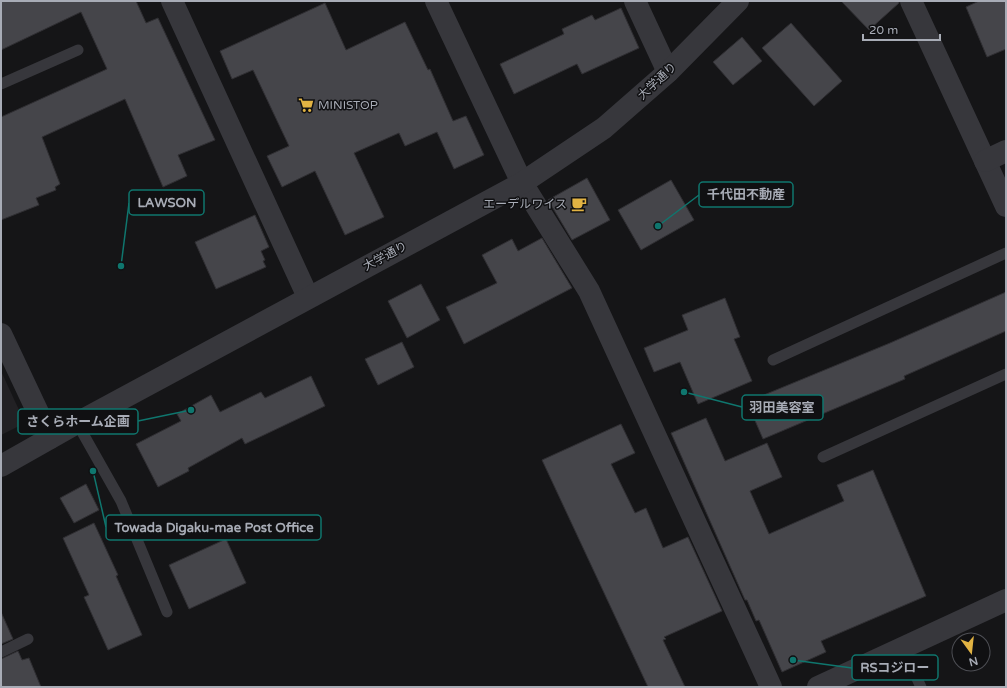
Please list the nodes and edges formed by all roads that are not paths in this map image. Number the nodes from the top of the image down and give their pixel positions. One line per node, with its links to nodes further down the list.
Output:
1 (172, 1): 14 (street)
2 (436, 1): 11 (street)
3 (635, 1): 7 (street)
4 (738, 1): 7 (street, 大学通り)
5 (911, 1): 10 (street)
6 (78, 50): 8 (lane)
7 (668, 72): 11 (street, 大学通り)
8 (1, 84)
9 (1006, 152): 10 (street)
10 (985, 161): 12 (street)
11 (522, 182): 14 (street, 大学通り); 27 (street)
12 (1006, 206)
13 (1006, 253): 16 (lane)
14 (308, 297): 18 (street, 大学通り)
15 (1, 334): 19 (street)
16 (773, 360)
17 (1006, 374): 20 (lane)
18 (77, 423): 19 (street, 大学通り); 23 (lane)
19 (50, 438): 21 (street, 大学通り)
20 (823, 457)
21 (1, 466)
22 (1006, 600): 25 (street)
23 (167, 612)
24 (28, 639): 26 (lane)
25 (902, 648): 28 (street); 29 (lane)
26 (1, 652)
27 (771, 687)
28 (818, 687)
29 (921, 687)

